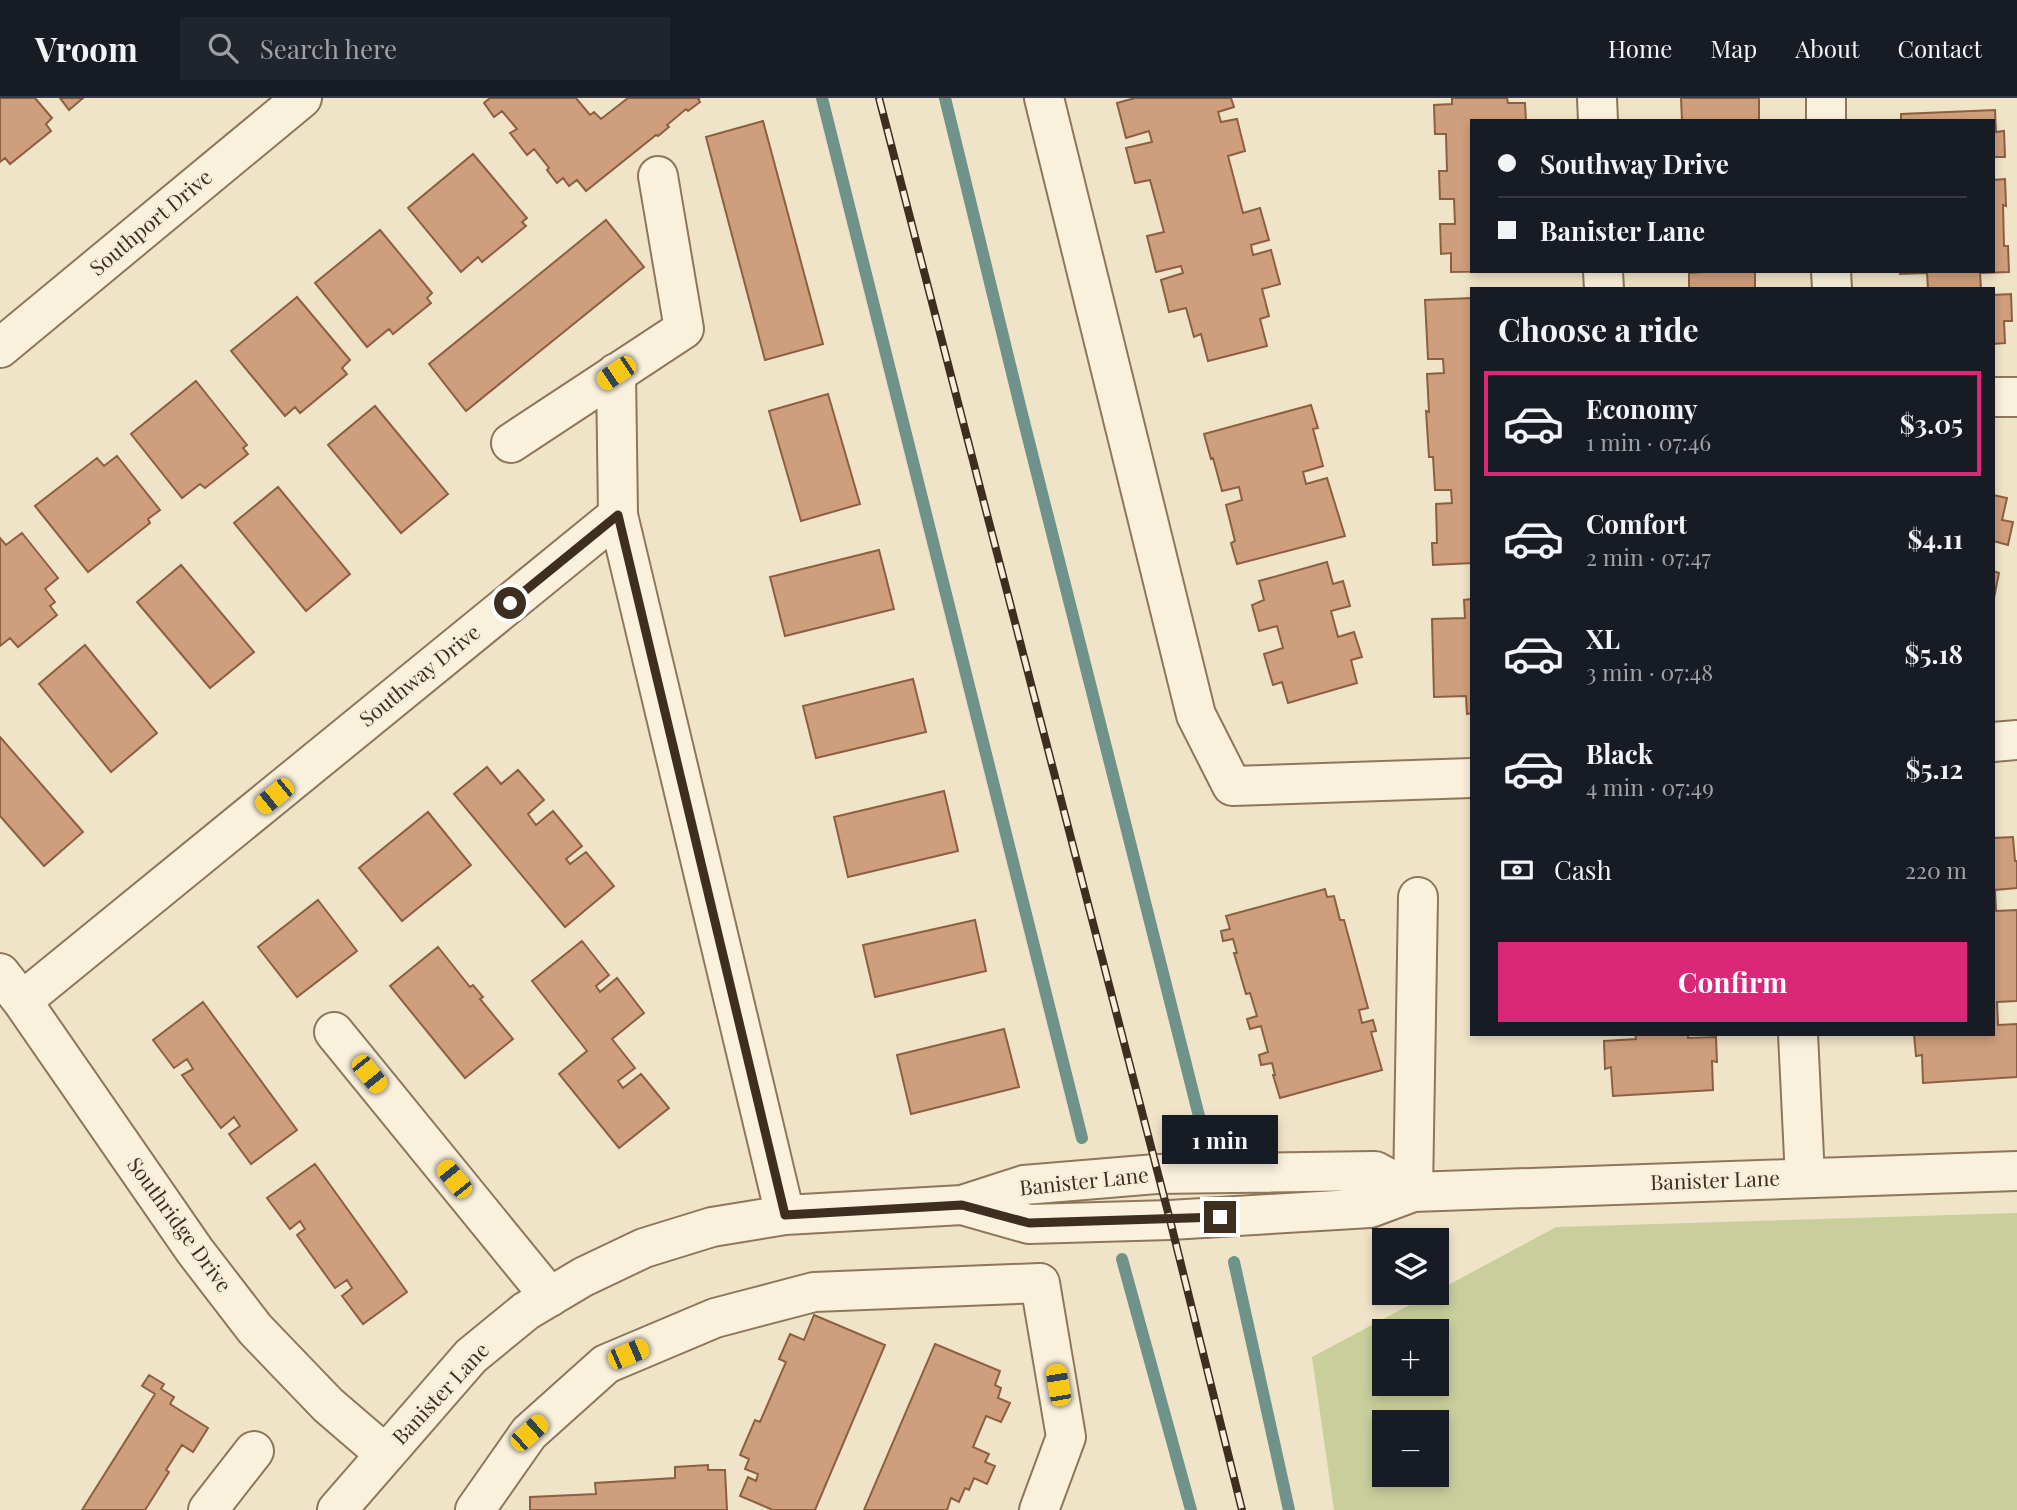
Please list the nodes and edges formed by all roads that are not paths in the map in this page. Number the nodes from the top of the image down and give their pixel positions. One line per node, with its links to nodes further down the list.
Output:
1 (302, 98): 8 (street, Southport Drive)
2 (1044, 98): 16 (street)
3 (1597, 98): 5 (street)
4 (1825, 98): 6 (street)
5 (1598, 119)
6 (1826, 119)
7 (658, 176): 9 (street)
8 (0, 348)
9 (616, 373): 12 (street); 13 (street)
10 (1995, 397): 11 (street)
11 (2017, 397)
12 (511, 443)
13 (618, 515): 18 (street, Southway Drive); 25 (street)
14 (2017, 740): 15 (street)
15 (1995, 742)
16 (1470, 778)
17 (1418, 897): 23 (street)
18 (11, 987): 30 (street, Southridge Drive)
19 (334, 1032): 28 (street)
20 (1798, 1036): 22 (street)
21 (2017, 1171): 22 (street, Banister Lane)
22 (1805, 1178): 23 (street, Banister Lane)
23 (1413, 1192): 24 (street, Banister Lane); 26 (street, Banister Lane)
24 (962, 1205): 25 (street, Banister Lane); 26 (street, Banister Lane)
25 (785, 1215): 28 (street, Banister Lane)
26 (1029, 1223): 27 (street)
27 (1040, 1283): 33 (street); 34 (street)
28 (550, 1297): 30 (street, Banister Lane)
29 (254, 1451): 31 (street)
30 (385, 1454): 32 (street, Banister Lane)
31 (208, 1510)
32 (337, 1510)
33 (475, 1510)
34 (1039, 1510)

